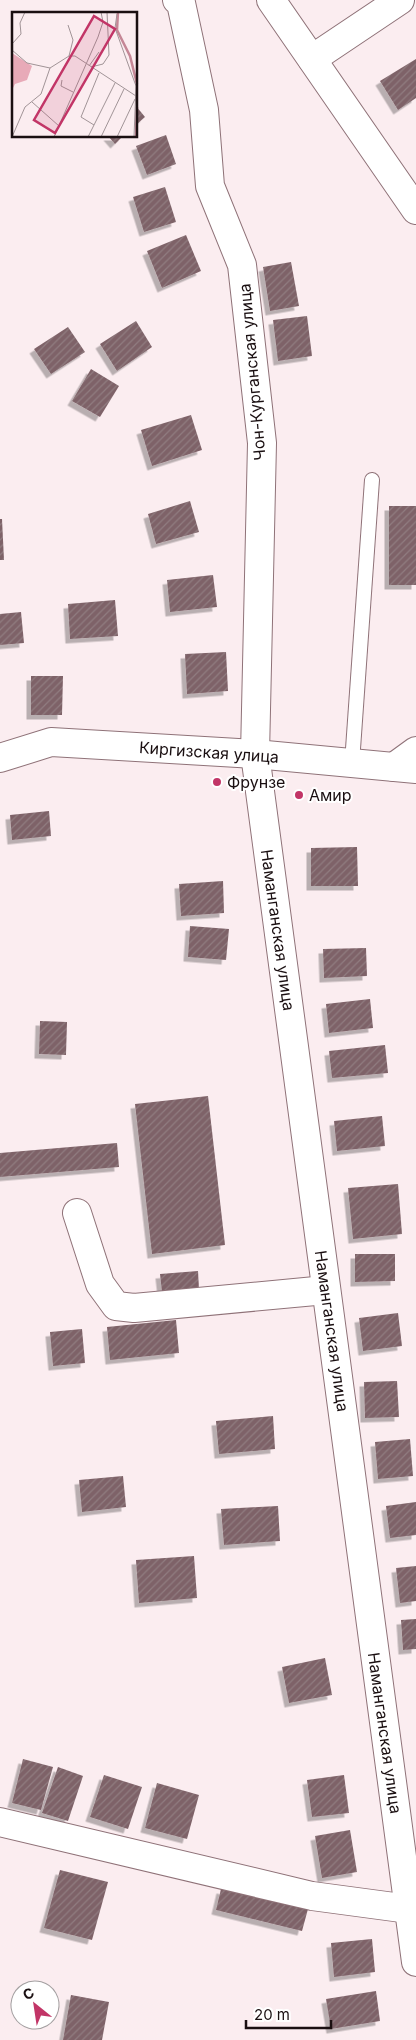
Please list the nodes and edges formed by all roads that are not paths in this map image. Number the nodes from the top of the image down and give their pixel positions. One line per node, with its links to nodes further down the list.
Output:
1 (177, 0): 8 (street, Чон-Курганская улица)
2 (271, 0): 4 (street)
3 (400, 0): 4 (street)
4 (312, 59): 5 (street)
5 (416, 210)
6 (372, 480): 10 (lane)
7 (416, 751): 11 (street)
8 (255, 754): 9 (street, Киргизская улица); 10 (street, Киргизская улица); 13 (street, Наманганская улица)
9 (1, 757)
10 (352, 763): 11 (street, Киргизская улица)
11 (405, 768)
12 (77, 1213): 13 (street)
13 (326, 1290): 15 (street, Наманганская улица)
14 (0, 1822): 15 (street)
15 (410, 1891): 16 (street, Наманганская улица)
16 (416, 1962)

